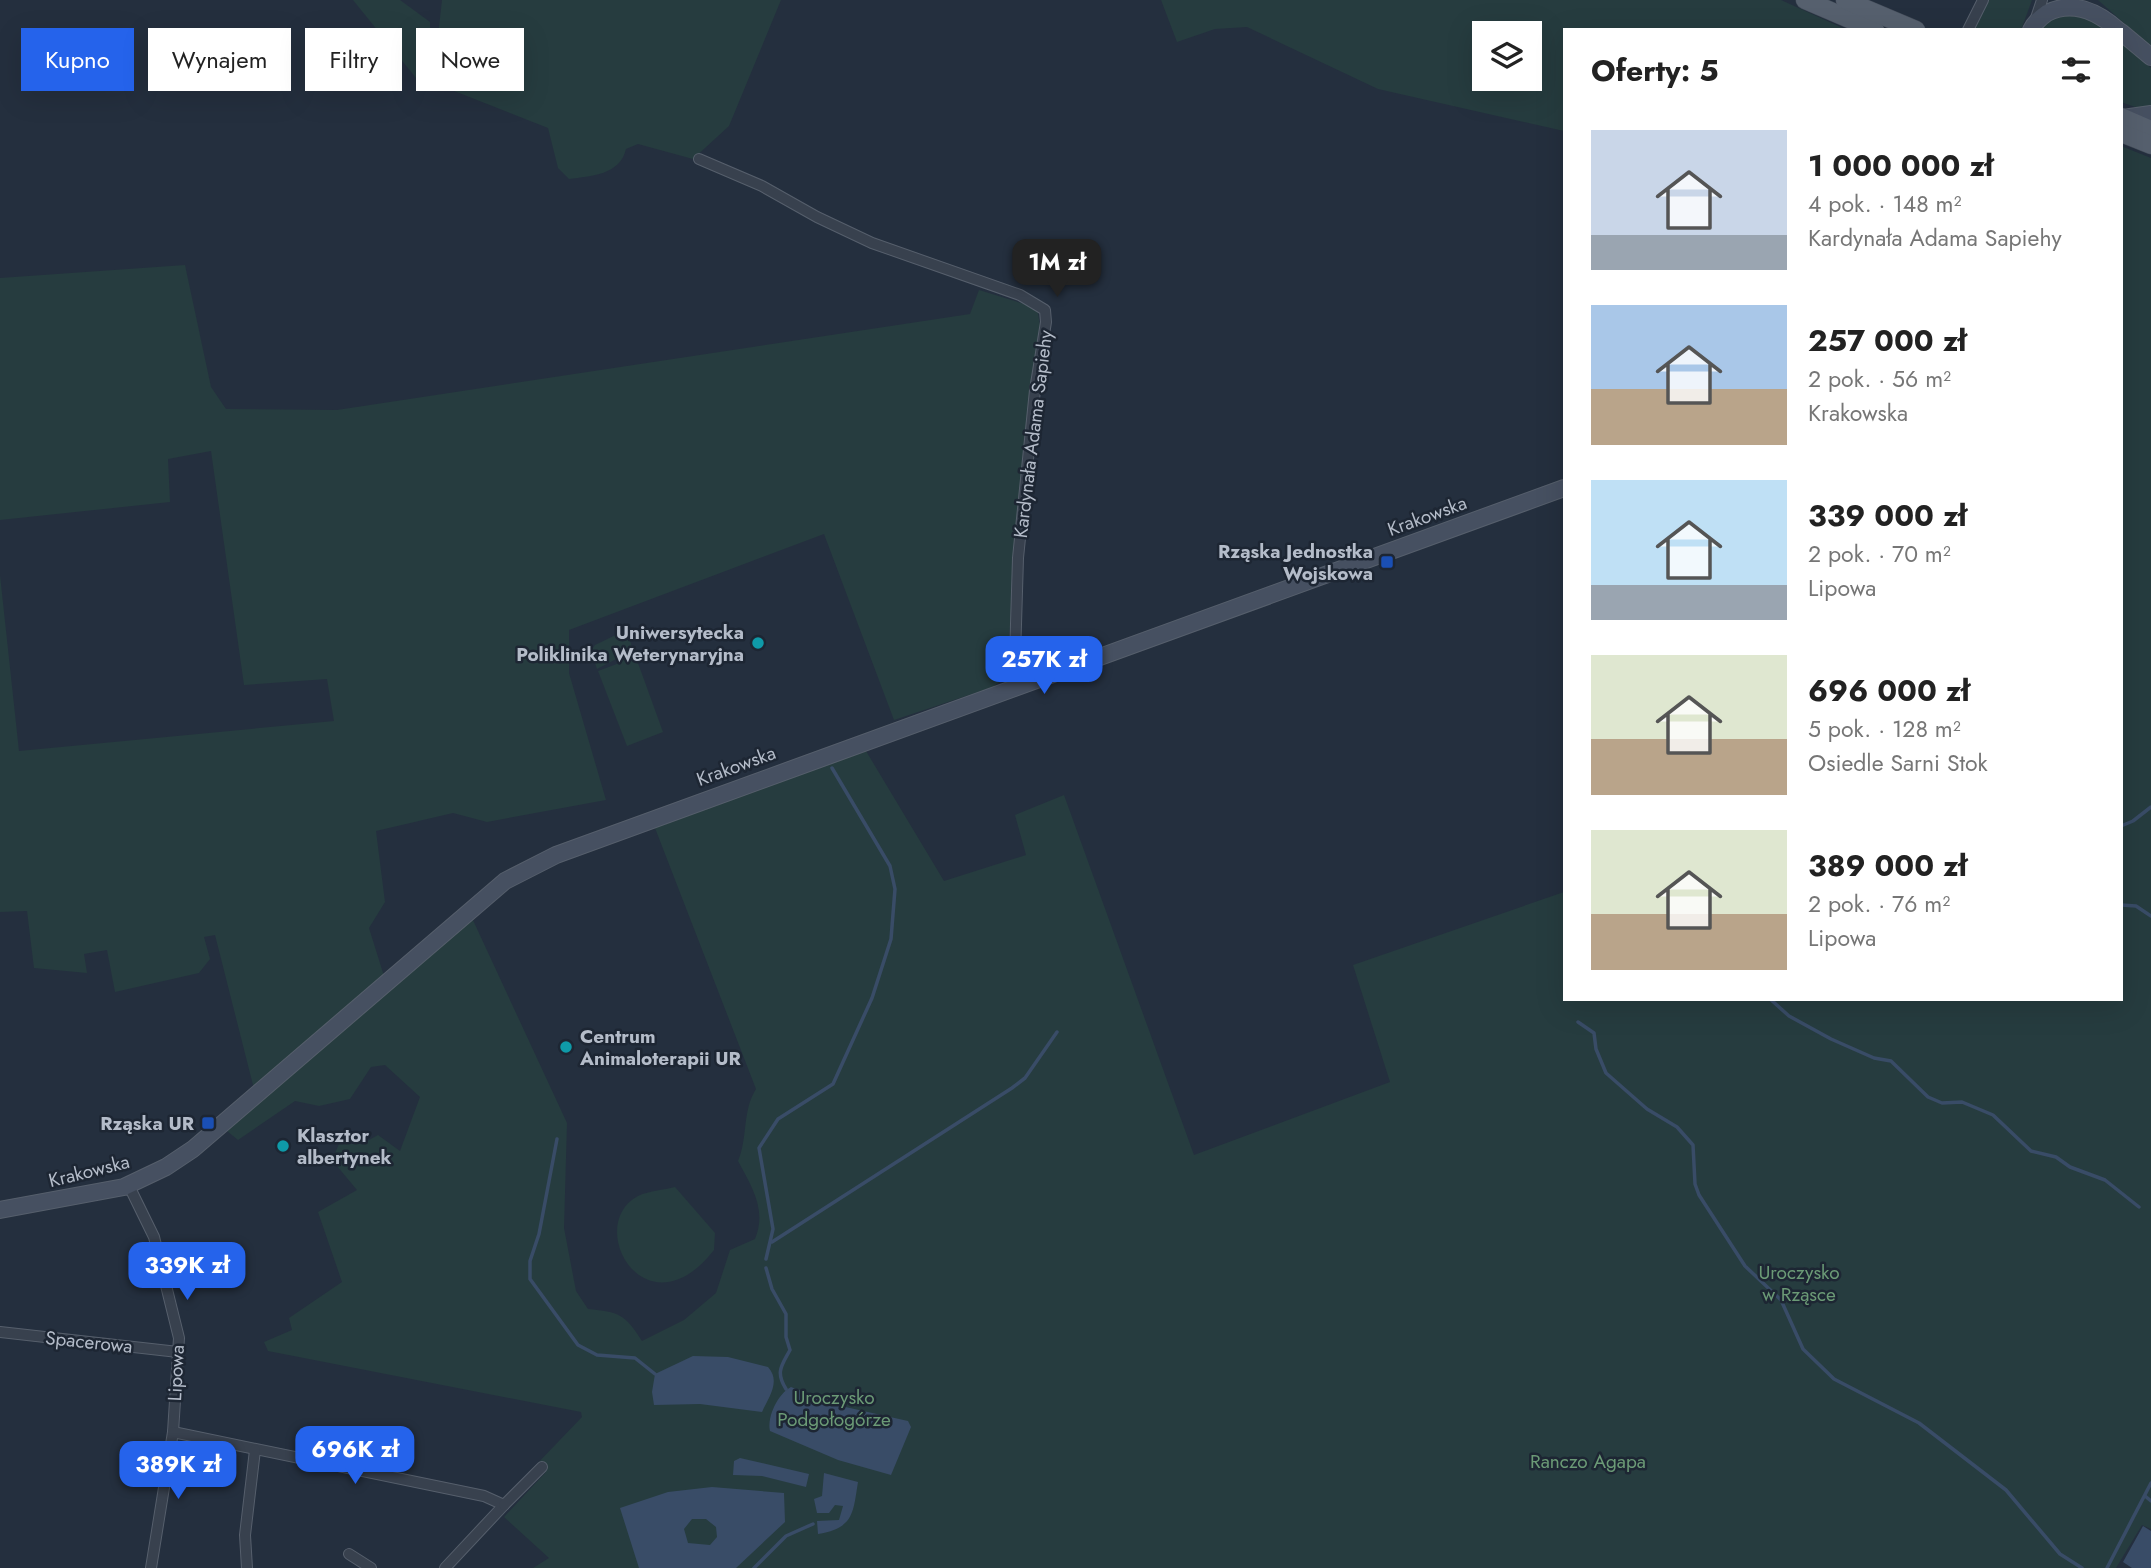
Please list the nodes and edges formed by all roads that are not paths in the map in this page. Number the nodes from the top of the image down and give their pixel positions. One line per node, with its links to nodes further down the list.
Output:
1 (1805, 0): 8 (main road)
2 (1845, 0): 9 (main road)
3 (1983, 0): 10 (street)
4 (2042, 0): 7 (street)
5 (2085, 0): 6 (street)
6 (2099, 13): 7 (street); 11 (street)
7 (2033, 27)
8 (1870, 28)
9 (1911, 28)
10 (1969, 28)
11 (2116, 28)
12 (2123, 34): 13 (street)
13 (2151, 57)
14 (2151, 114): 15 (street)
15 (2123, 123)
16 (2123, 123): 18 (main road)
17 (2123, 124): 19 (main road)
18 (2151, 130)
19 (2151, 145)
20 (699, 159): 22 (street, Kardynała Adama Sapiehy)
21 (1563, 488): 22 (street, Krakowska)
22 (1022, 685): 23 (street, Krakowska)
23 (129, 1186): 24 (street, Krakowska); 26 (street, Lipowa)
24 (0, 1210)
25 (0, 1332): 26 (street, Spacerowa)
26 (178, 1352): 27 (street, Lipowa)
27 (173, 1432): 28 (street); 32 (street, Lipowa)
28 (255, 1450): 30 (street); 33 (street)
29 (542, 1467): 30 (street)
30 (504, 1505): 35 (street)
31 (349, 1554): 34 (street)
32 (151, 1568)
33 (247, 1568)
34 (371, 1568)
35 (444, 1568)

